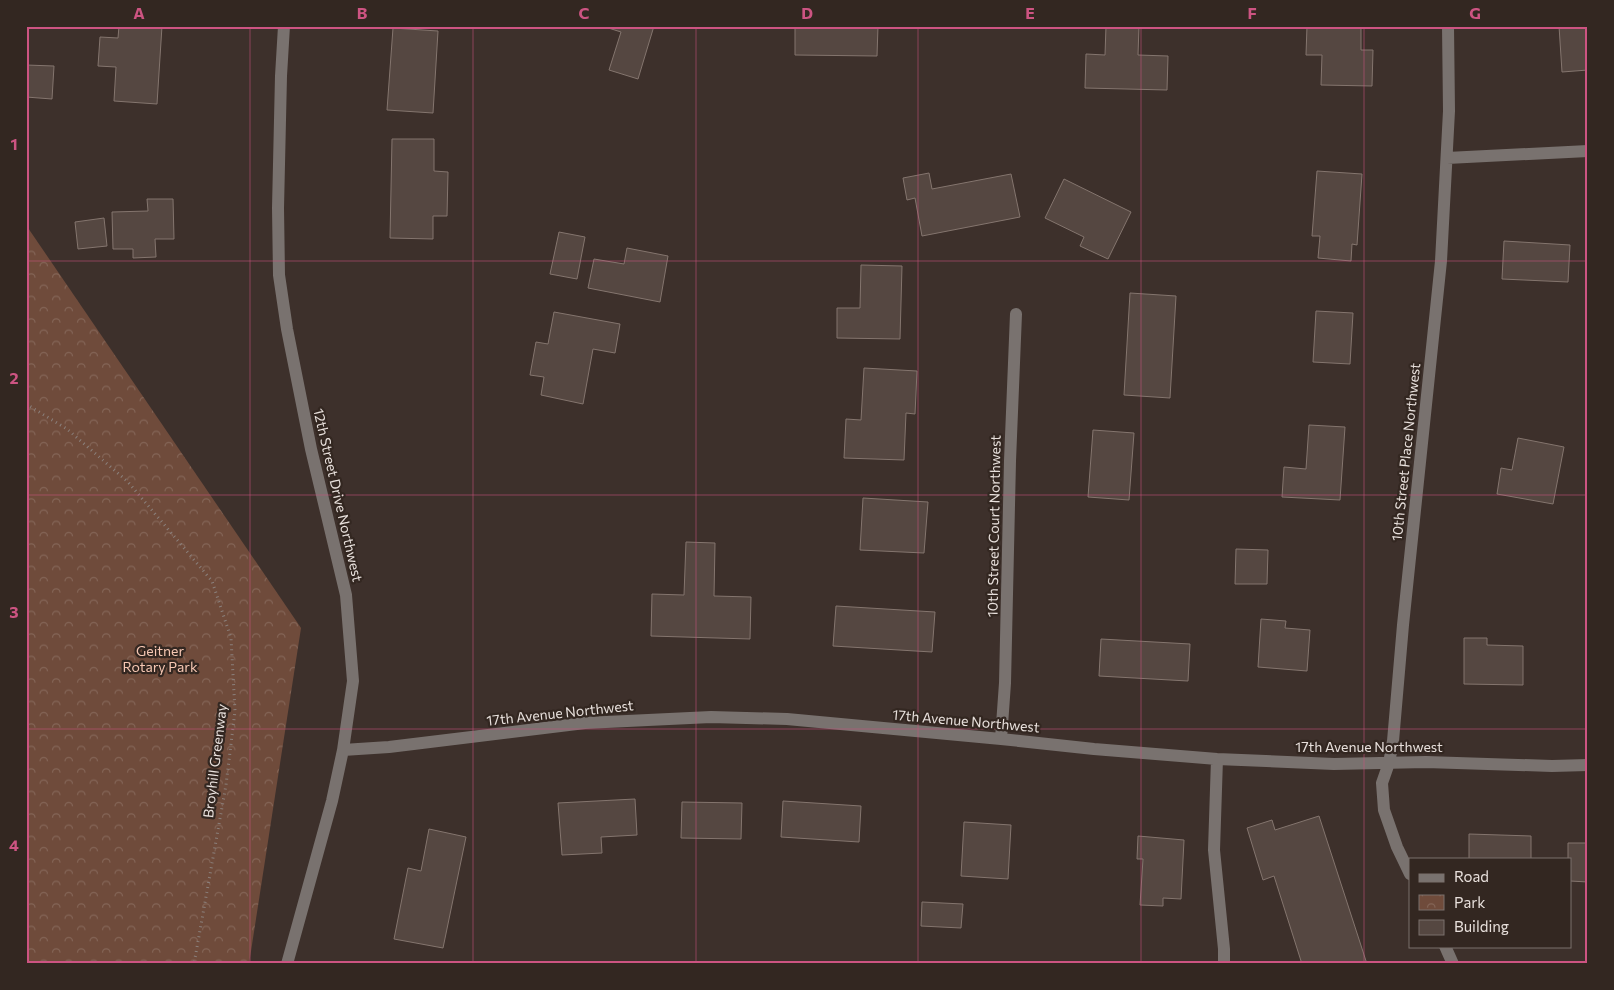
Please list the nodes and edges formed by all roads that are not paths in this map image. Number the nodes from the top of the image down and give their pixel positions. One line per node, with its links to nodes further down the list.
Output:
1 (284, 26): 7 (street, 12th Street Drive Northwest)
2 (1448, 26): 4 (street, 10th Street Place Northwest)
3 (1588, 150): 4 (street)
4 (1447, 158): 9 (street, 10th Street Place Northwest)
5 (1016, 314): 6 (street, 10th Street Court Northwest)
6 (1001, 739): 7 (street, 17th Avenue Northwest); 8 (street, 17th Avenue Northwest)
7 (343, 750): 13 (street, 12th Street Drive Northwest)
8 (1217, 759): 9 (street, 17th Avenue Northwest); 14 (street)
9 (1389, 763): 10 (street, 17th Avenue Northwest); 11 (street, 10th Street Place Northwest)
10 (1588, 765)
11 (1409, 872)
12 (1446, 948): 15 (street)
13 (287, 964)
14 (1224, 964)
15 (1453, 964)

